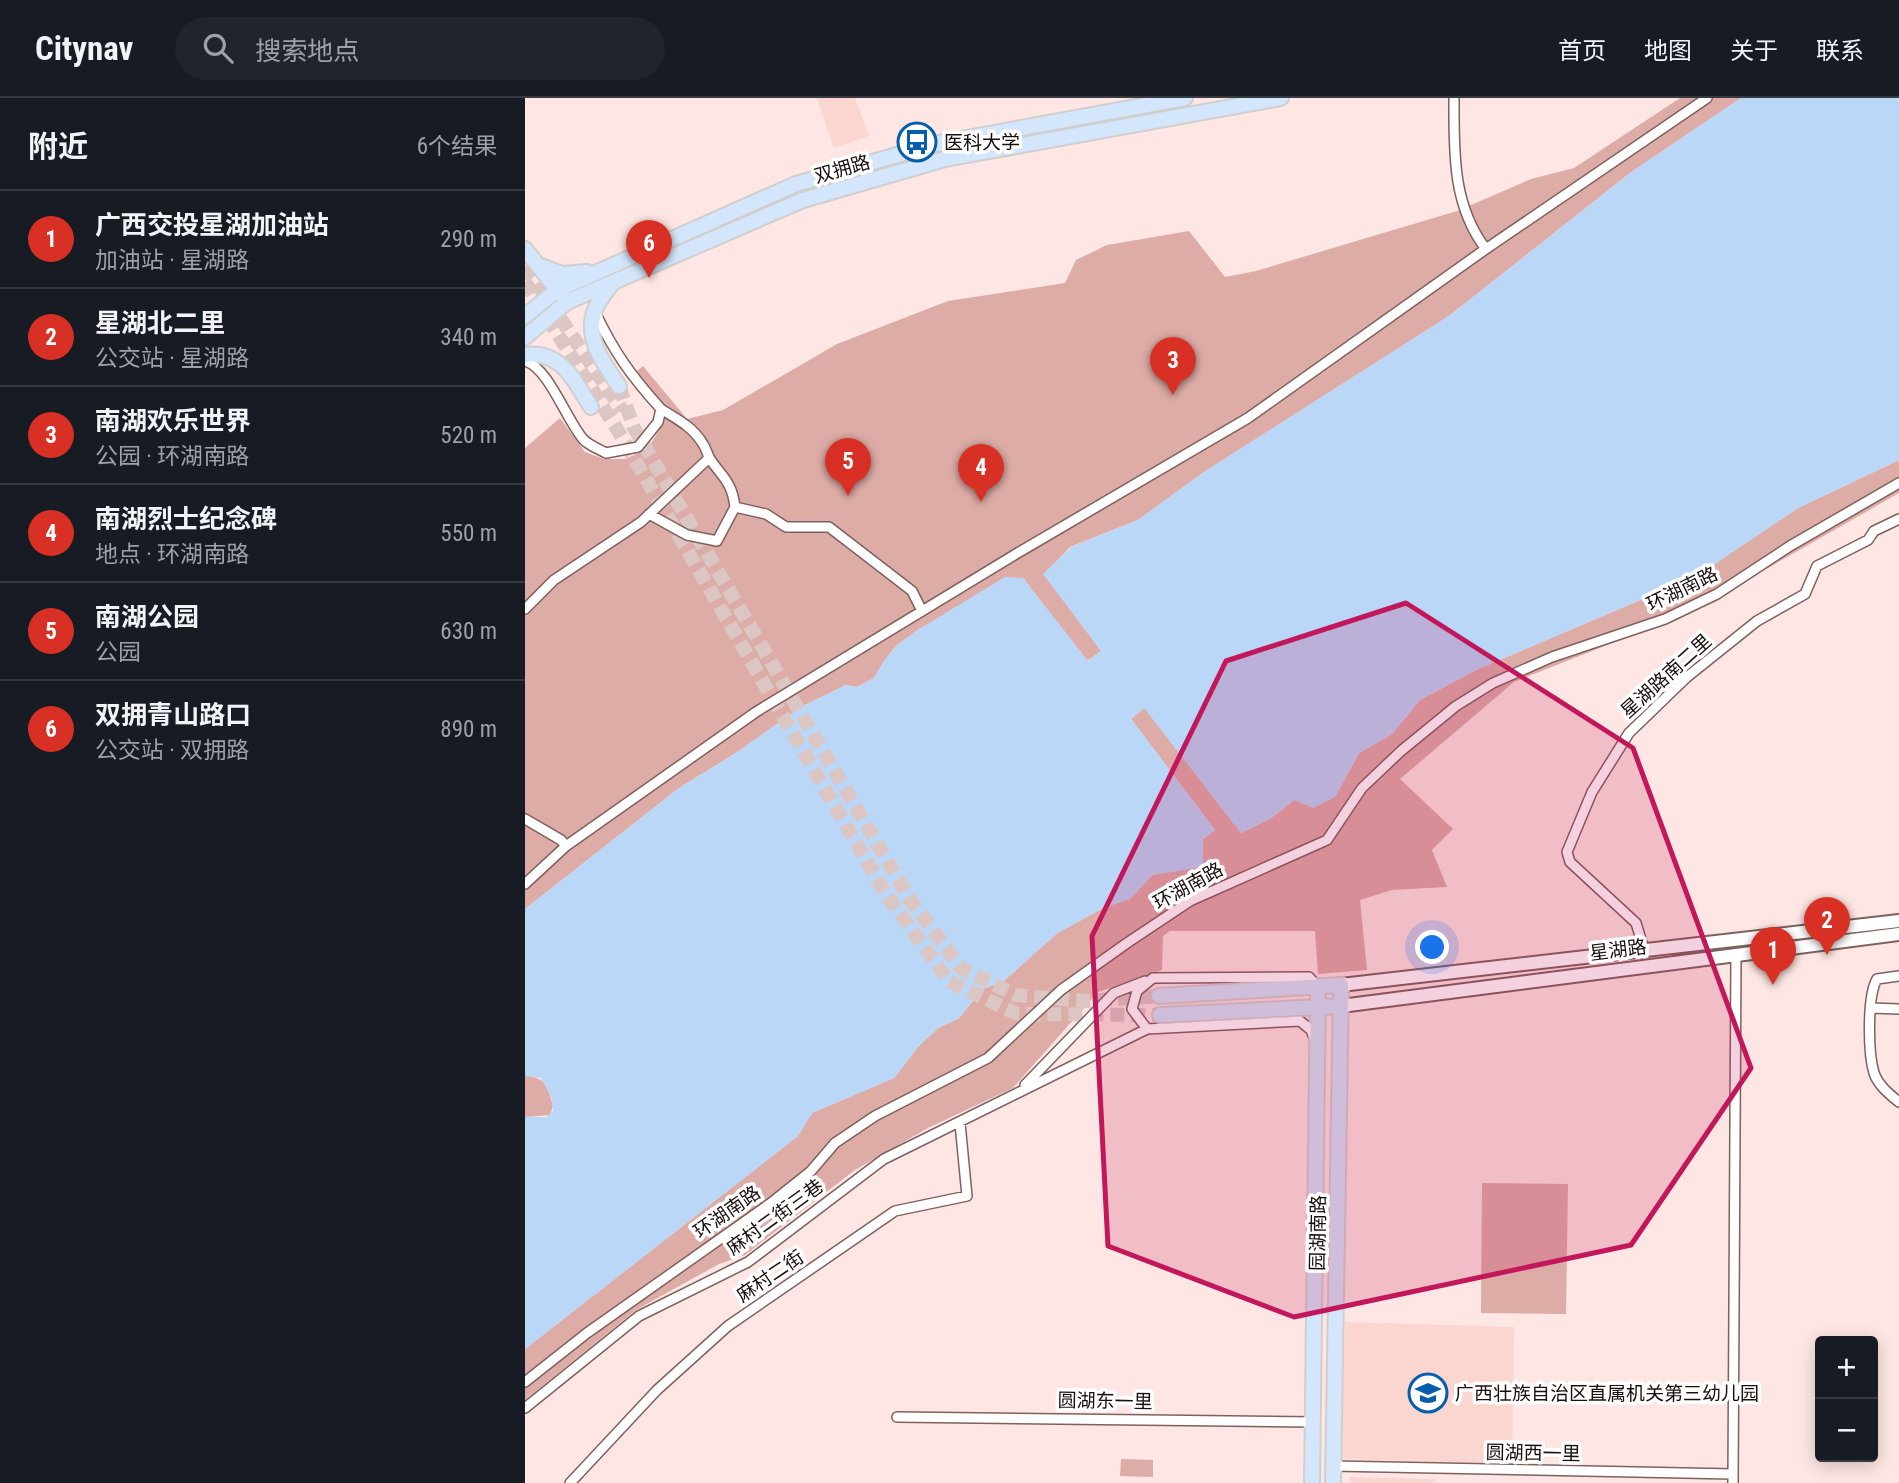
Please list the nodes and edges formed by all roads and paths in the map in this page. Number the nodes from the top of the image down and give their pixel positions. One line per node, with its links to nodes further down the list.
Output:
1 (1185, 98): 8 (main road, 双拥路)
2 (1281, 98): 9 (main road, 双拥路)
3 (1454, 98): 6 (street)
4 (1707, 98): 6 (street)
5 (525, 249): 7 (main road)
6 (1486, 249): 27 (street)
7 (538, 265): 8 (main road); 10 (main road)
8 (595, 271): 10 (main road, 双拥路)
9 (614, 281): 11 (main road, 双拥路); 13 (main road)
10 (557, 290): 11 (main road); 12 (main road, 双拥路)
11 (567, 302): 14 (main road, 双拥路)
12 (527, 308): 14 (main road)
13 (594, 310): 18 (main road); 20 (street)
14 (542, 321): 15 (main road, 双拥路)
15 (525, 337)
16 (525, 355): 19 (main road)
17 (525, 361): 20 (street)
18 (619, 386)
19 (591, 407)
20 (661, 409): 21 (street)
21 (709, 458): 23 (street); 24 (street)
22 (1899, 483): 50 (street, 环湖南路)
23 (735, 507): 24 (street); 27 (street)
24 (649, 514): 26 (street)
25 (1899, 519): 33 (street, 星湖路南二里)
26 (525, 609)
27 (922, 611): 29 (street)
28 (525, 819): 29 (street)
29 (565, 846): 30 (street)
30 (525, 884)
31 (1899, 921): 33 (main road, 星湖路)
32 (1899, 934): 34 (main road, 星湖路)
33 (1644, 949): 37 (main road, 星湖路)
34 (1736, 955): 40 (main road, 星湖路); 55 (street)
35 (1899, 976): 42 (street)
36 (1153, 978): 38 (street); 45 (street); 47 (street)
37 (1341, 985): 38 (main road); 40 (main road, 园湖南路)
38 (1318, 987): 39 (main road); 41 (main road, 园湖南路)
39 (1159, 996)
40 (1341, 1006): 41 (main road); 54 (main road, 园湖南路)
41 (1319, 1007): 44 (main road); 46 (main road, 园湖南路)
42 (1871, 1008): 43 (street); 48 (street)
43 (1899, 1009)
44 (1160, 1016)
45 (1147, 1029): 46 (street); 47 (street)
46 (1318, 1047): 53 (main road, 园湖南路)
47 (1019, 1091): 49 (street, 麻村二街三巷)
48 (1899, 1102)
49 (960, 1124): 51 (street, 麻村二街三巷); 56 (street, 麻村二街)
50 (525, 1381)
51 (525, 1408)
52 (897, 1417): 53 (street, 圆湖东一里)
53 (1313, 1422): 57 (main road, 园湖南路)
54 (1333, 1466): 55 (street, 圆湖西一里); 58 (main road, 园湖南路)
55 (1733, 1478)
56 (571, 1483)
57 (1312, 1483)
58 (1333, 1483)

